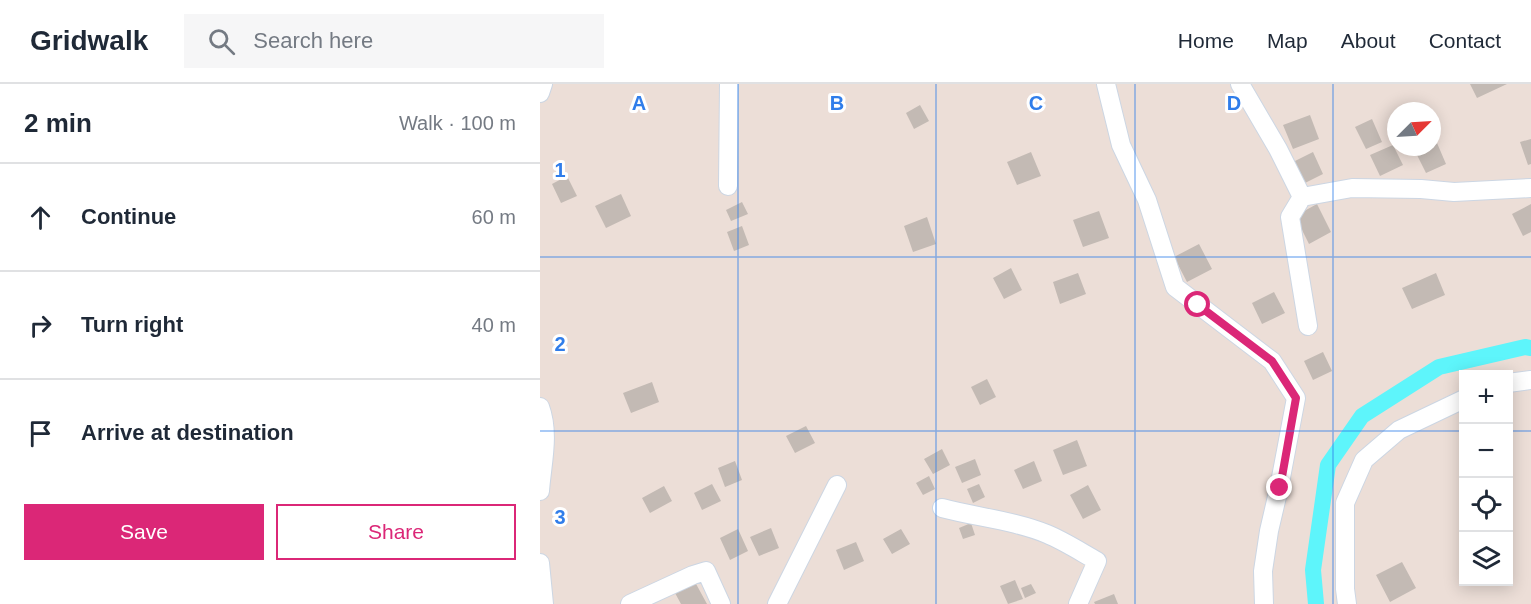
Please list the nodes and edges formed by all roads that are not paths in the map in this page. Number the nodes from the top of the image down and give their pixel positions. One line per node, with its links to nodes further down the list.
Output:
1 (543, 84): 5 (street)
2 (729, 84): 6 (street)
3 (1106, 84): 23 (street)
4 (1240, 84): 8 (street)
5 (540, 93)
6 (728, 186)
7 (1531, 188): 8 (street)
8 (1302, 197): 9 (street)
9 (1308, 326)
10 (1531, 381): 11 (street)
11 (1513, 383)
12 (1459, 401): 24 (street)
13 (540, 407): 15 (street)
14 (837, 485): 21 (street)
15 (540, 491)
16 (942, 508): 22 (street)
17 (540, 563): 18 (street)
18 (544, 604)
19 (630, 604): 20 (street)
20 (721, 604)
21 (777, 604)
22 (1078, 604)
23 (1264, 604)
24 (1347, 604)

